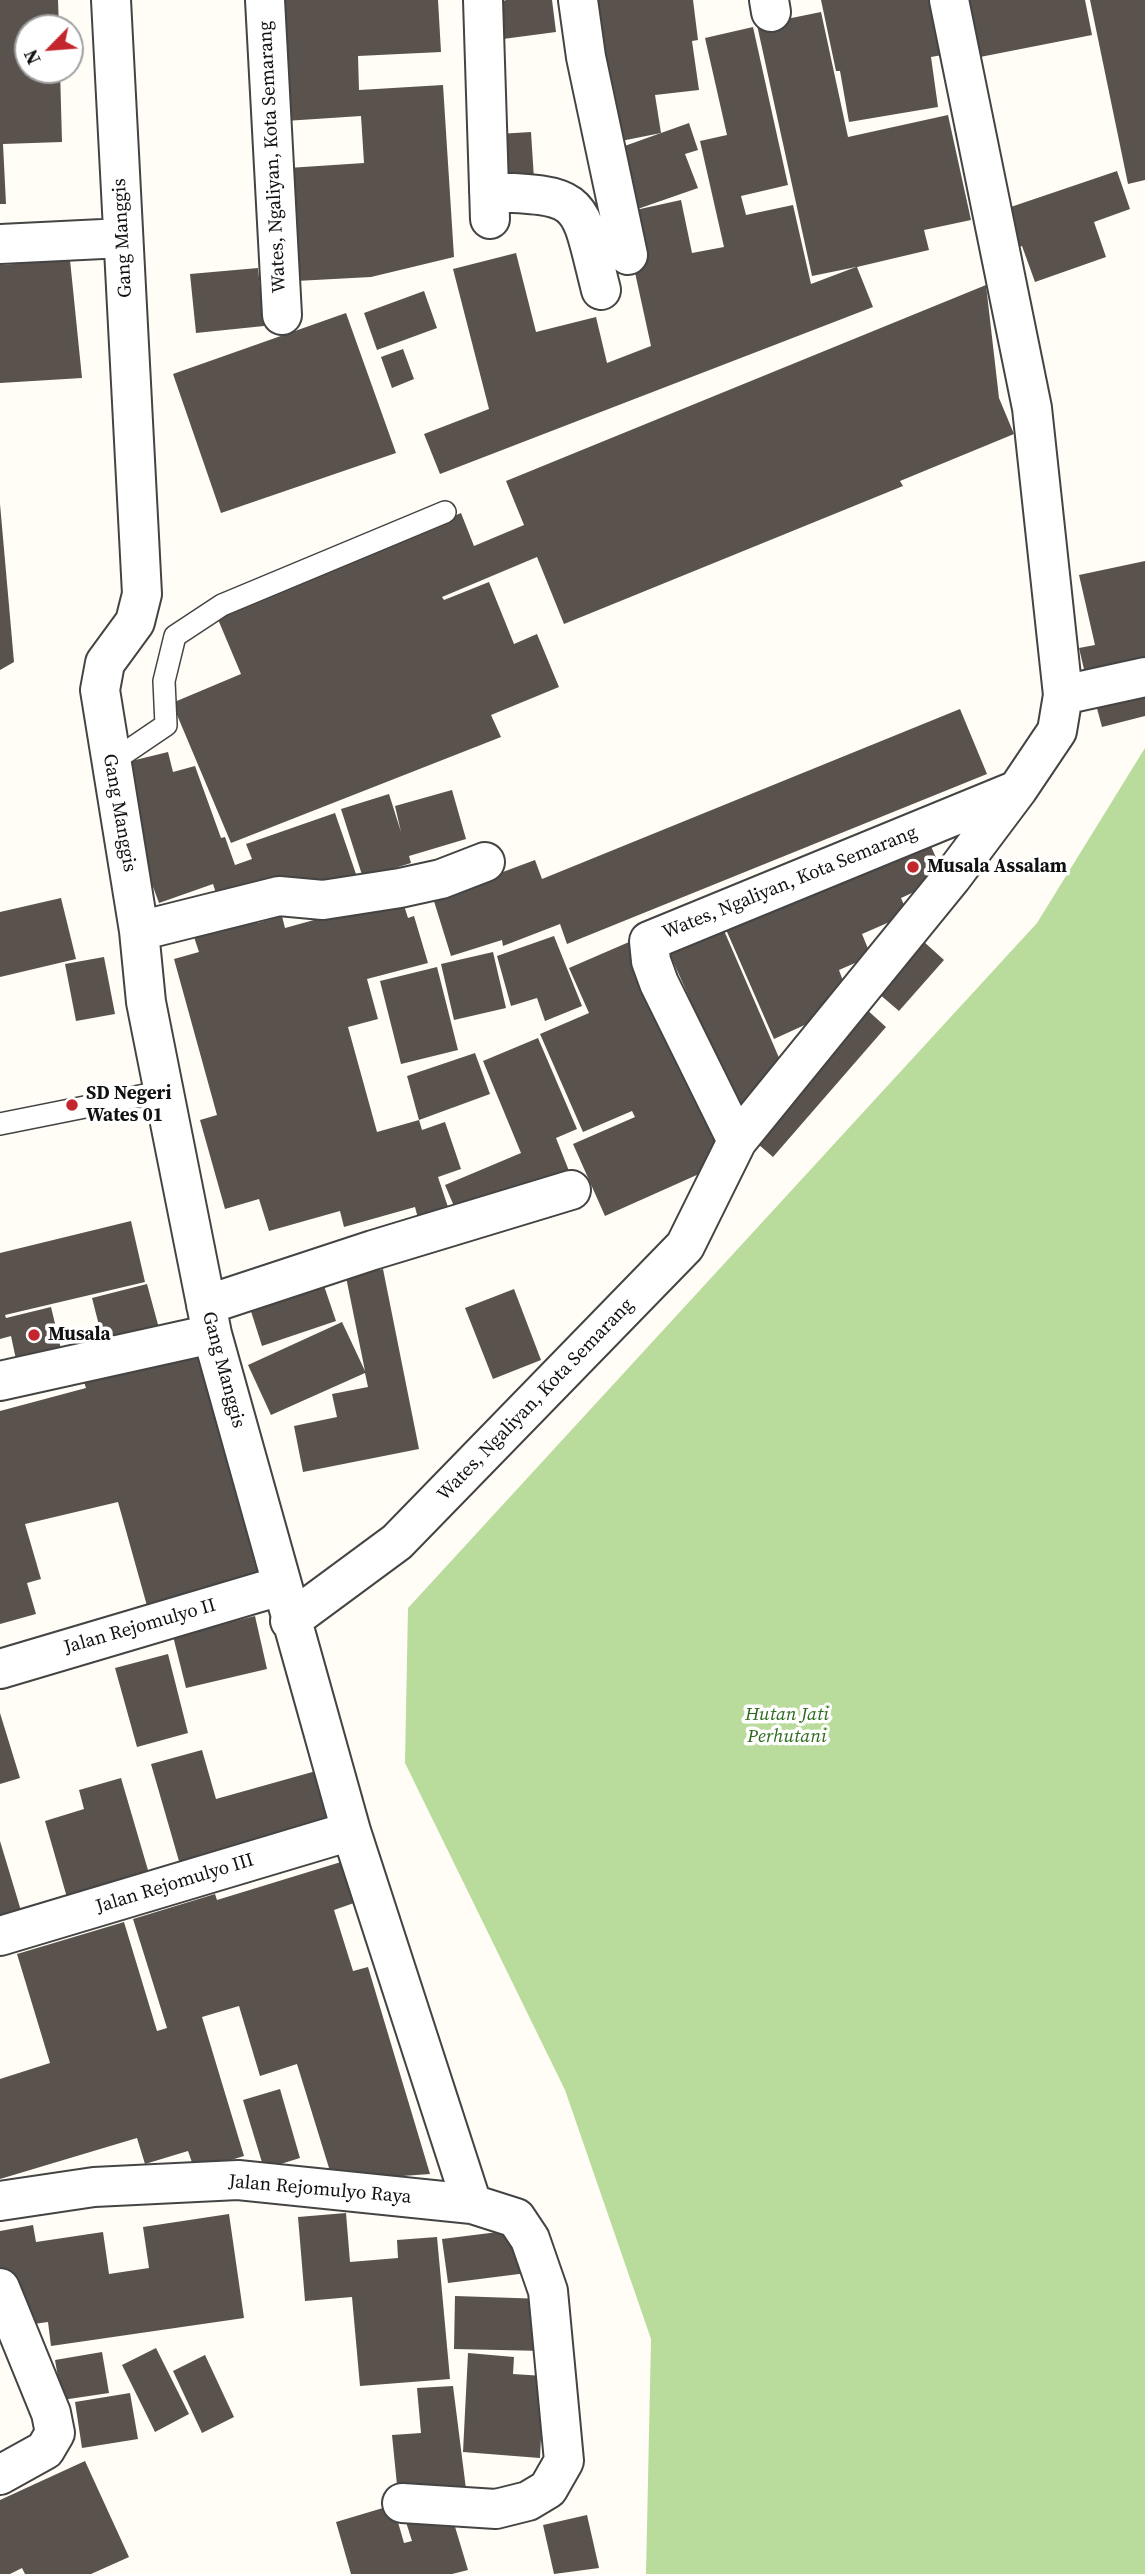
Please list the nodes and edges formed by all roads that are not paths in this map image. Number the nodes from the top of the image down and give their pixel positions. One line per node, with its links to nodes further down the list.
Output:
1 (111, 0): 6 (street, Gang Manggis)
2 (265, 0): 10 (street, Wates, Ngaliyan, Kota Semarang)
3 (483, 0): 9 (street)
4 (578, 0): 8 (street)
5 (949, 0): 13 (street, Wates, Ngaliyan, Kota Semarang)
6 (123, 238): 7 (street); 14 (street, Gang Manggis)
7 (0, 244)
8 (628, 255)
9 (601, 290)
10 (282, 314)
11 (445, 512): 14 (lane)
12 (1145, 677): 13 (street)
13 (1063, 695): 15 (street, Wates, Ngaliyan, Kota Semarang)
14 (110, 763): 17 (street, Gang Manggis)
15 (1018, 789): 20 (street, Wates, Ngaliyan, Kota Semarang); 20 (street, Wates, Ngaliyan, Kota Semarang)
16 (485, 862): 17 (street)
17 (139, 931): 18 (street, Gang Manggis)
18 (165, 1091): 19 (lane); 22 (street, Gang Manggis)
19 (0, 1124)
20 (737, 1141): 24 (street, Wates, Ngaliyan, Kota Semarang)
21 (571, 1190): 22 (street)
22 (209, 1320): 23 (street); 24 (street, Gang Manggis)
23 (0, 1381)
24 (285, 1603): 25 (street, Jalan Rejomulyo II); 26 (street, Gang Manggis)
25 (0, 1669)
26 (351, 1831): 27 (street, Jalan Rejomulyo III); 29 (street, Gang Manggis)
27 (0, 1936)
28 (0, 2201): 29 (street, Jalan Rejomulyo Raya)
29 (472, 2204): 32 (street, Jalan Rejomulyo Raya)
30 (0, 2288): 31 (street)
31 (0, 2475)
32 (402, 2503)

